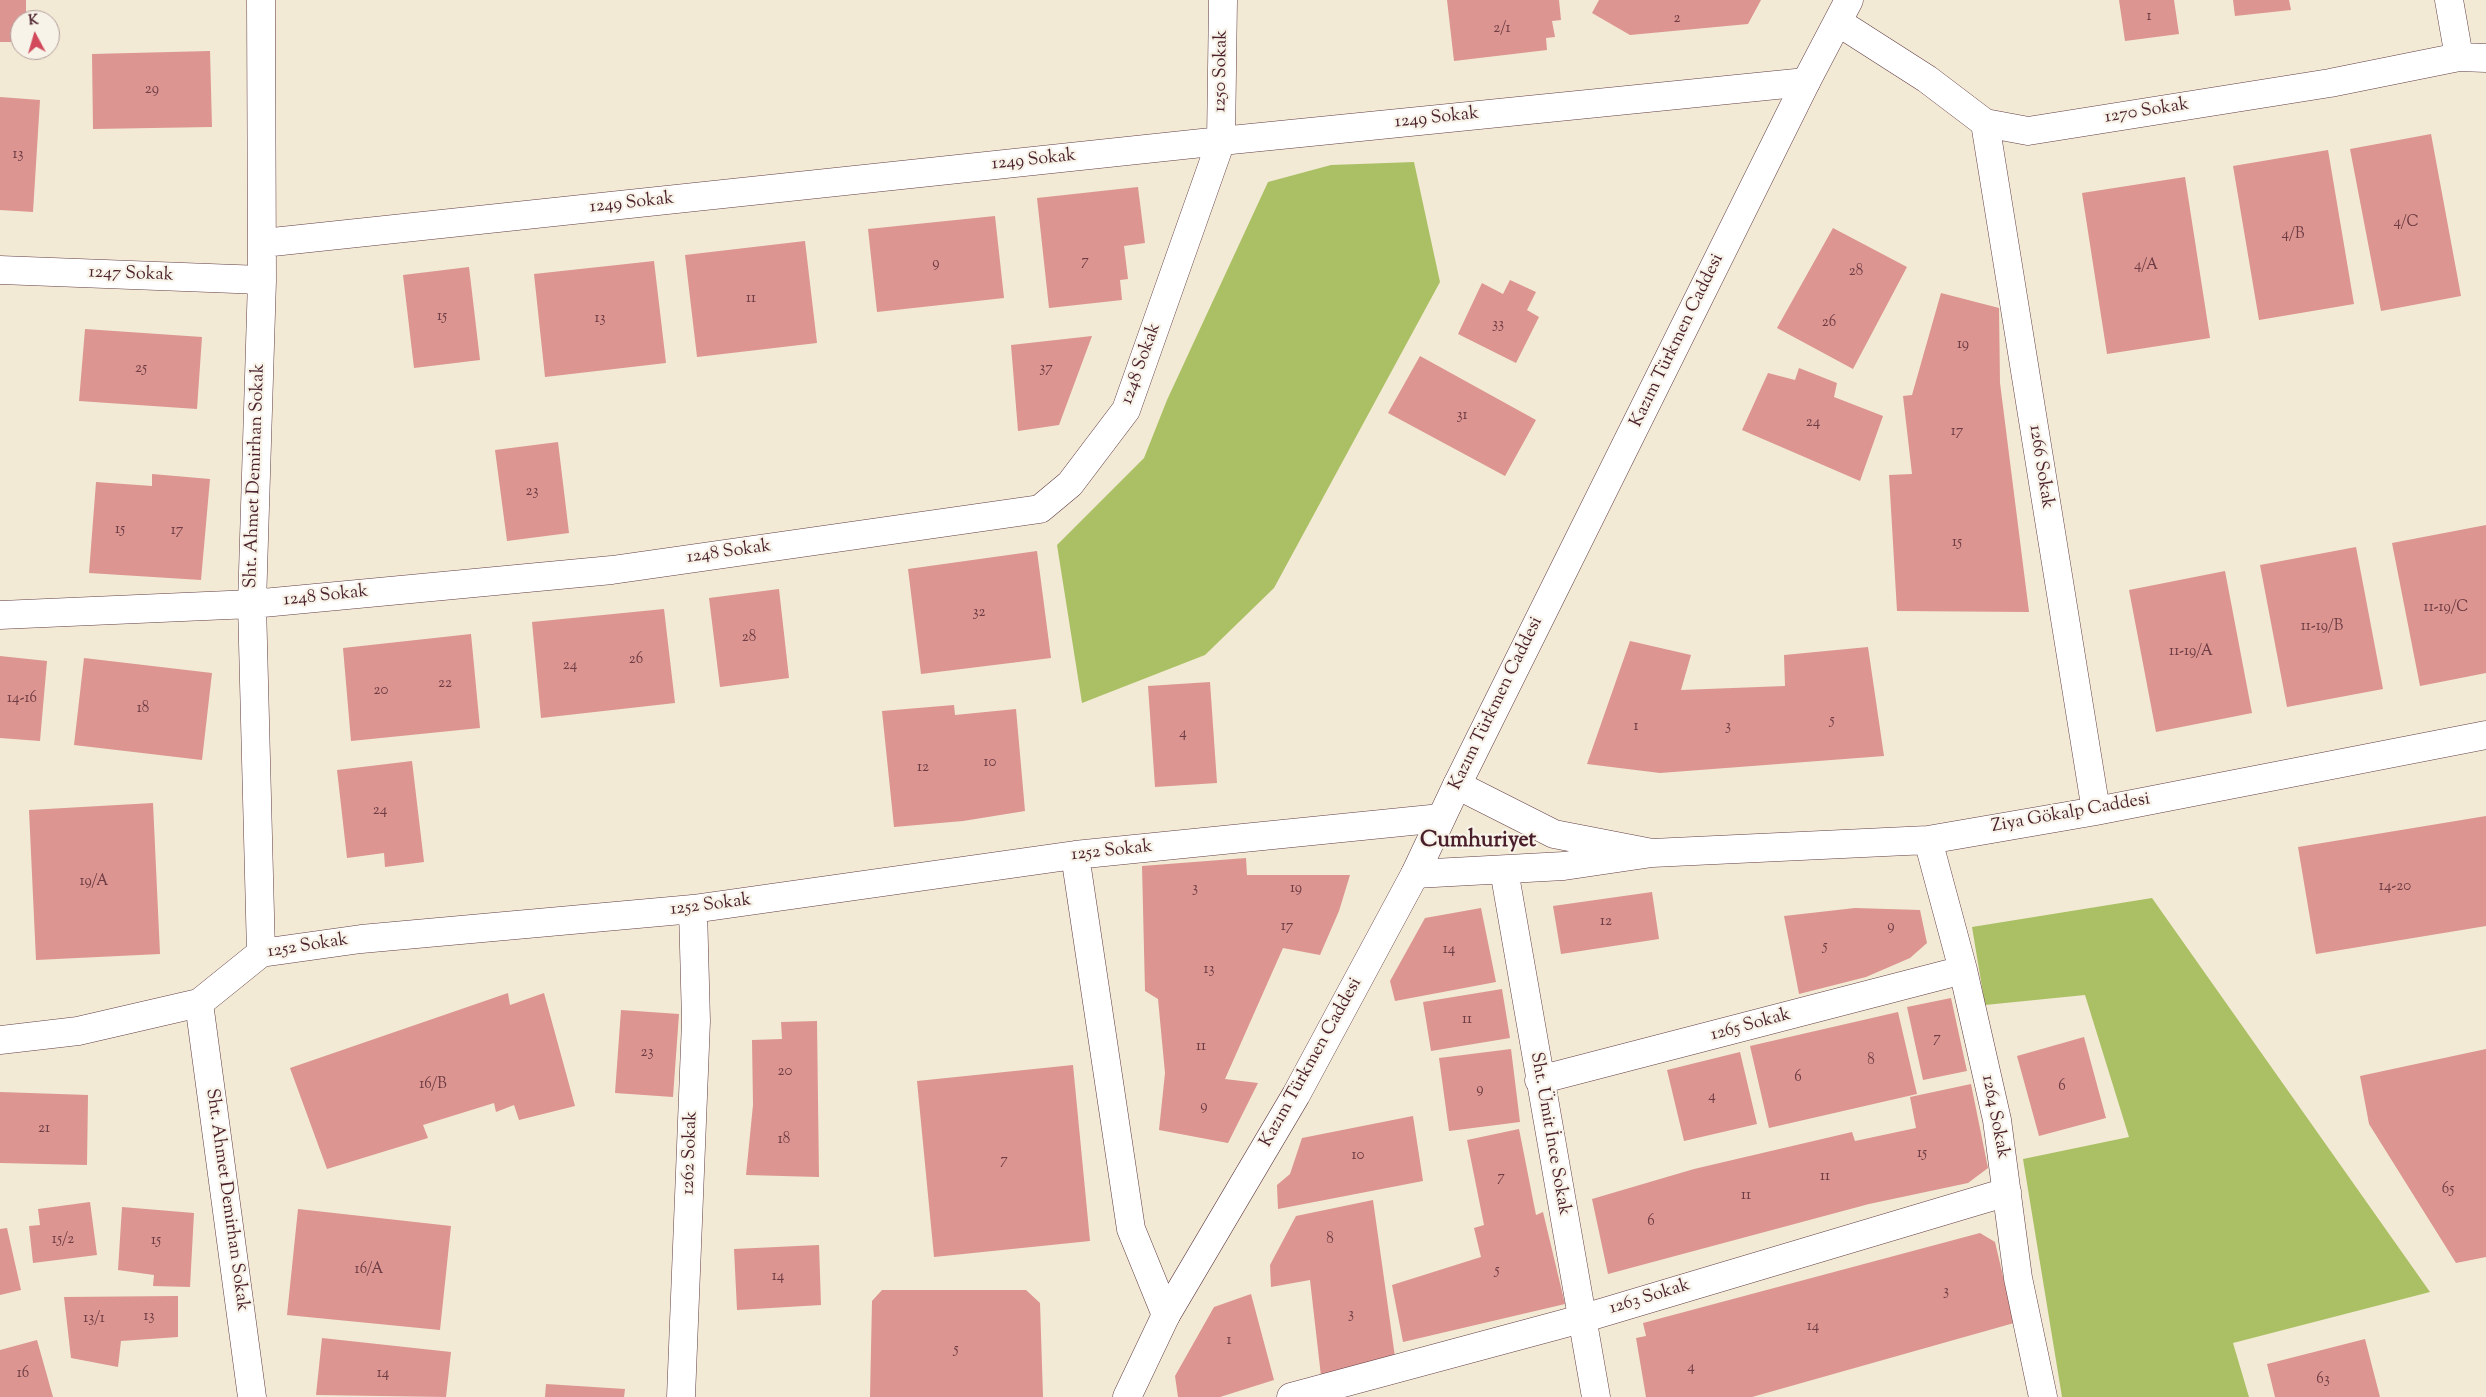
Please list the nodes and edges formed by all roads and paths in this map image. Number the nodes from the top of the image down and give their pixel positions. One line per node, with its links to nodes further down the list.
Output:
1 (261, 0): 10 (street, Sht. Ahmet Demirhan Sokak)
2 (1223, 0): 9 (street, 1250 Sokak)
3 (2449, 0): 5 (street)
4 (1844, 11): 7 (street, Kazım Türkmen Caddesi); 8 (street, 1270 Sokak)
5 (2459, 57): 6 (street, 1270 Sokak); 8 (street, 1270 Sokak)
6 (2486, 58)
7 (1806, 82): 9 (street, 1249 Sokak); 16 (street, Kazım Türkmen Caddesi)
8 (1985, 123): 17 (street, 1266 Sokak)
9 (1221, 141): 10 (street, 1249 Sokak); 13 (street, 1248 Sokak)
10 (262, 243): 12 (street, Sht. Ahmet Demirhan Sokak)
11 (0, 270): 12 (street, 1247 Sokak)
12 (262, 280): 13 (street, Sht. Ahmet Demirhan Sokak)
13 (252, 604): 14 (street, 1248 Sokak); 25 (street, Sht. Ahmet Demirhan Sokak)
14 (0, 615)
15 (2486, 735): 17 (street, Ziya Gökalp Caddesi)
16 (1457, 785): 18 (street, Kazım Türkmen Caddesi); 20 (street)
17 (2096, 810): 19 (street, Ziya Gökalp Caddesi)
18 (1440, 818): 21 (street, 1252 Sokak); 23 (street, Kazım Türkmen Caddesi)
19 (1928, 840): 20 (street, Ziya Gökalp Caddesi); 26 (street, 1264 Sokak)
20 (1652, 853): 22 (street)
21 (1076, 855): 24 (street, 1252 Sokak); 31 (street)
22 (1504, 870): 23 (street); 29 (street, Sht. Ümit İnce Sokak)
23 (1416, 874): 31 (street, Kazım Türkmen Caddesi)
24 (693, 909): 25 (street, 1252 Sokak); 34 (street, 1262 Sokak)
25 (261, 953): 27 (street, 1252 Sokak)
26 (1963, 970): 29 (street, 1265 Sokak); 30 (street, 1264 Sokak)
27 (199, 1003): 28 (street, 1252 Sokak); 33 (street, Sht. Ahmet Demirhan Sokak)
28 (0, 1040)
29 (1540, 1080): 32 (street, Sht. Ümit İnce Sokak)
30 (2007, 1192): 32 (street, 1263 Sokak); 38 (street, 1264 Sokak)
31 (1166, 1315): 35 (street, Kazım Türkmen Caddesi)
32 (1581, 1319): 36 (street, 1263 Sokak); 37 (street, Sht. Ümit İnce Sokak)
33 (252, 1397)
34 (681, 1397)
35 (1127, 1397)
36 (1292, 1397)
37 (1596, 1397)
38 (2043, 1397)

